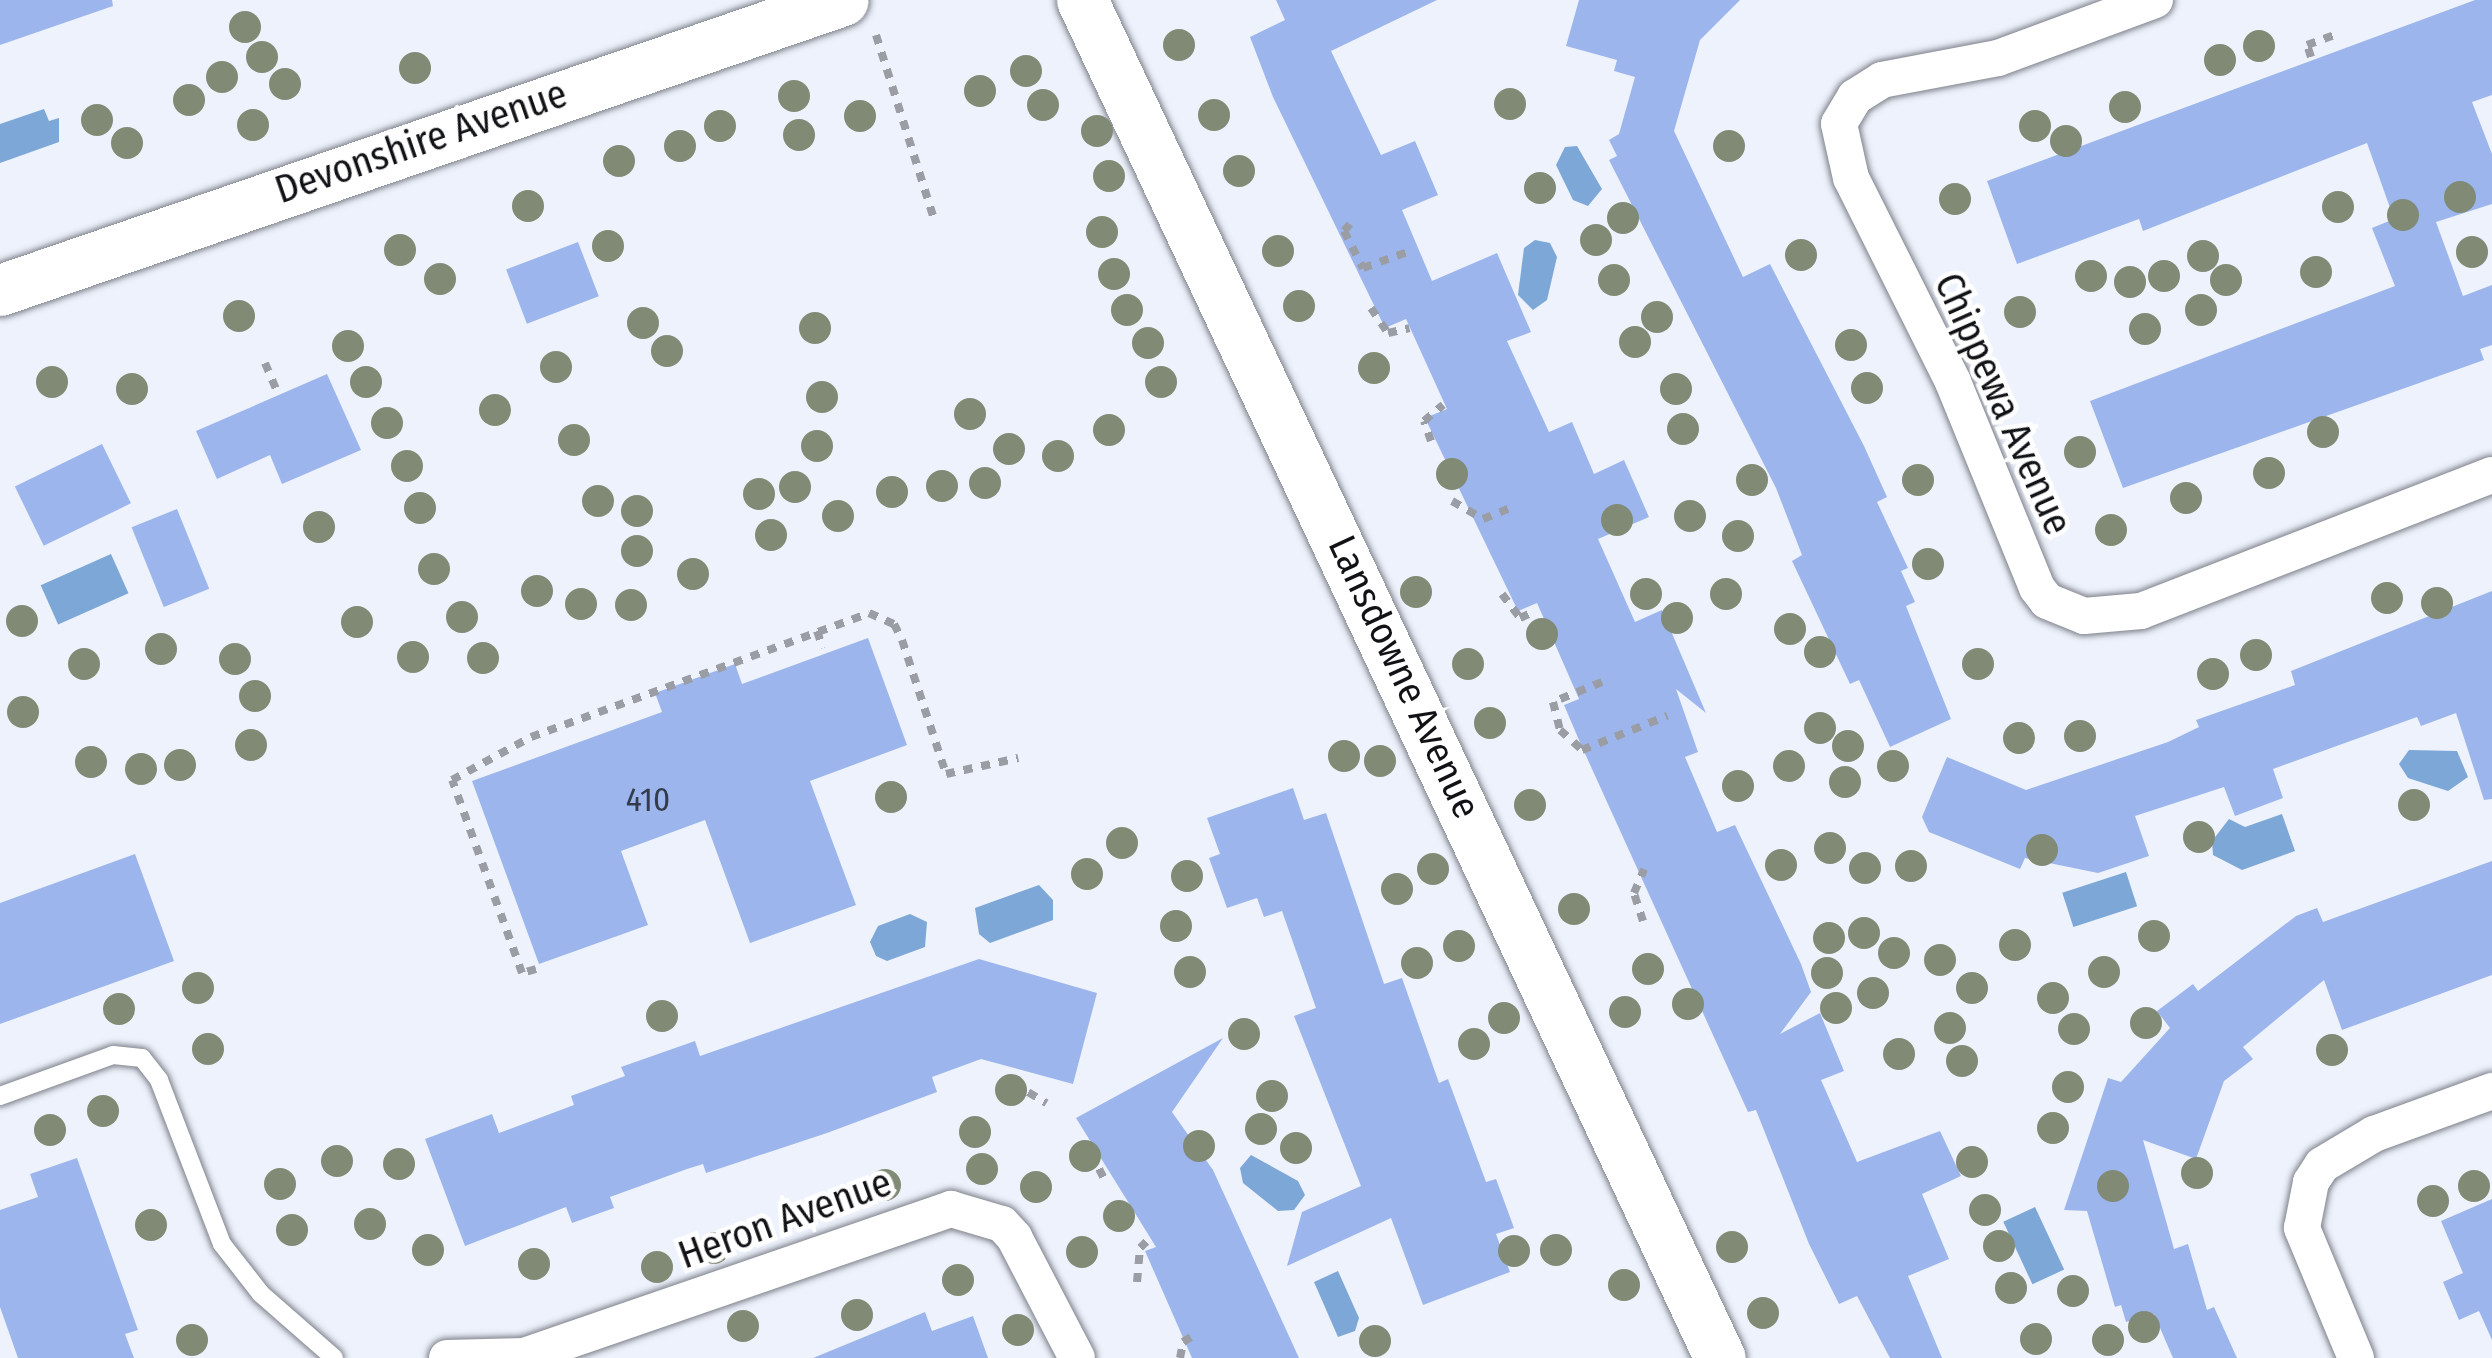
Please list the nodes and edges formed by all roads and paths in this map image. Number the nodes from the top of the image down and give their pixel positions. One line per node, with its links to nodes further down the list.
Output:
1 (1082, 0): 44 (main road, Lansdowne Avenue)
2 (2155, 0): 16 (street, Chippewa Avenue)
3 (857, 11): 6 (path); 9 (main road, Devonshire Avenue)
4 (2337, 34): 5 (path)
5 (2311, 57)
6 (933, 216)
7 (1350, 224): 8 (path)
8 (1410, 251)
9 (0, 290)
10 (1371, 308): 11 (path)
11 (1408, 328)
12 (265, 363): 13 (path)
13 (276, 389)
14 (1443, 405): 15 (path)
15 (1431, 441)
16 (2492, 475)
17 (1452, 501): 18 (path)
18 (1512, 507)
19 (1502, 594): 20 (path)
20 (1536, 611)
21 (818, 632): 22 (path); 25 (path); 27 (path)
22 (824, 648)
23 (1602, 682): 24 (path)
24 (1667, 716)
25 (1018, 758)
26 (488, 838): 27 (path)
27 (475, 844): 30 (path)
28 (1643, 869): 29 (path)
29 (1643, 920)
30 (536, 969)
31 (1015, 1075): 34 (path)
32 (2492, 1090): 45 (street)
33 (0, 1096): 40 (lane)
34 (1046, 1103)
35 (1090, 1153): 36 (path)
36 (1104, 1178)
37 (1149, 1239): 38 (path)
38 (1137, 1282)
39 (1196, 1334): 43 (path)
40 (334, 1358)
41 (447, 1358): 42 (street, Heron Avenue)
42 (1077, 1358)
43 (1180, 1358)
44 (1720, 1358)
45 (2356, 1358)

